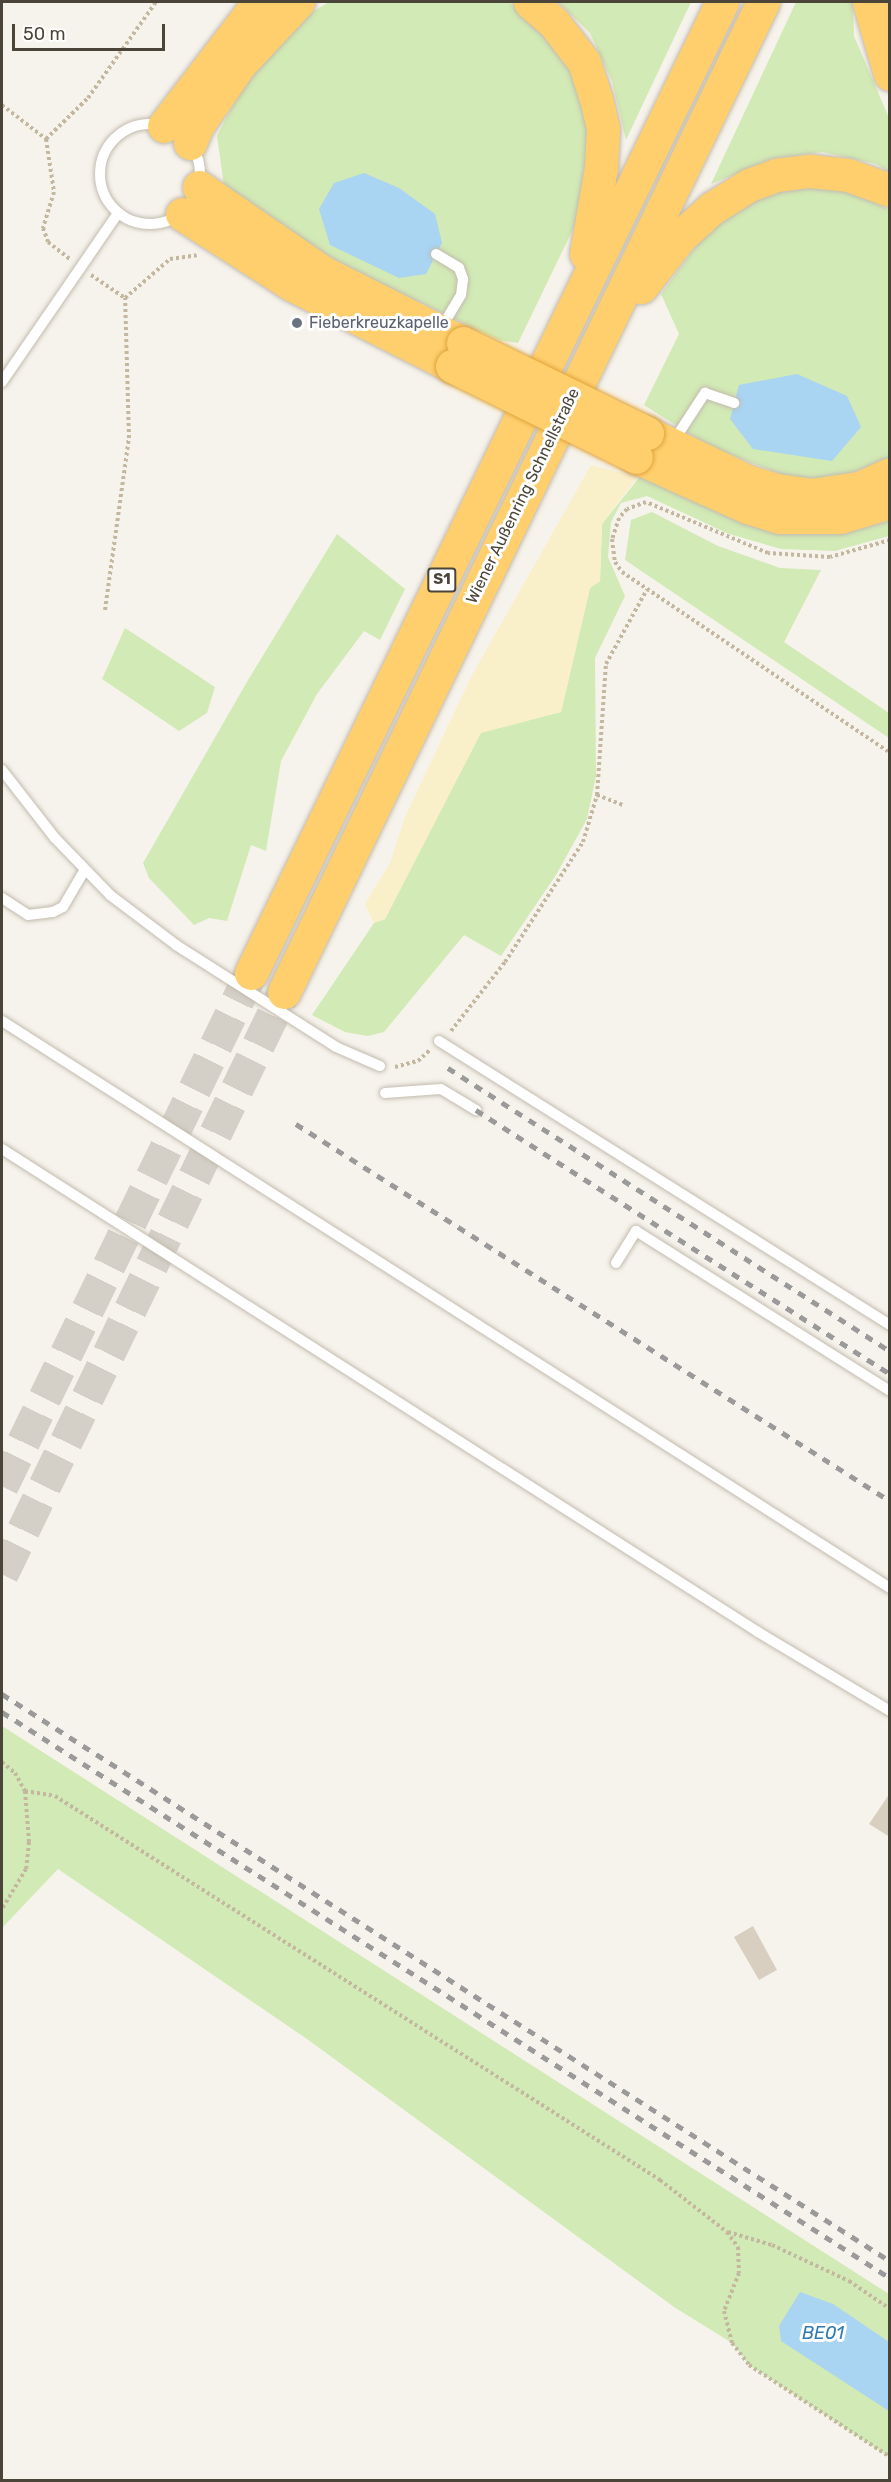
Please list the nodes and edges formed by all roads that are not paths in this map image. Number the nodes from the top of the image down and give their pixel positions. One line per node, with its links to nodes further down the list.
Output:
1 (259, 2): 8 (highway)
2 (298, 2): 8 (highway)
3 (530, 2): 13 (highway)
4 (722, 2): 13 (highway, S1)
5 (763, 2): 15 (highway, Wiener Außenring Schnellstraße / S1)
6 (869, 2): 7 (highway)
7 (890, 74)
8 (177, 134): 10 (lane); 11 (lane)
9 (890, 190): 15 (highway)
10 (190, 200): 11 (lane); 14 (highway)
11 (118, 213): 16 (lane)
12 (436, 254): 14 (lane)
13 (575, 305): 24 (highway, S1)
14 (451, 347): 18 (highway, bridge)
15 (584, 371): 25 (highway, Wiener Außenring Schnellstraße / S1)
16 (2, 382)
17 (734, 403): 18 (lane)
18 (652, 445): 19 (highway); 20 (highway)
19 (890, 474)
20 (890, 502)
21 (2, 770): 22 (lane)
22 (84, 871): 23 (lane); 28 (lane)
23 (2, 898)
24 (251, 973)
25 (284, 992)
26 (2, 1021): 35 (lane)
27 (439, 1041): 33 (lane)
28 (380, 1066)
29 (385, 1093): 30 (lane)
30 (476, 1110)
31 (2, 1149): 36 (lane)
32 (616, 1263): 34 (lane)
33 (890, 1325)
34 (890, 1391)
35 (890, 1588)
36 (890, 1711)

